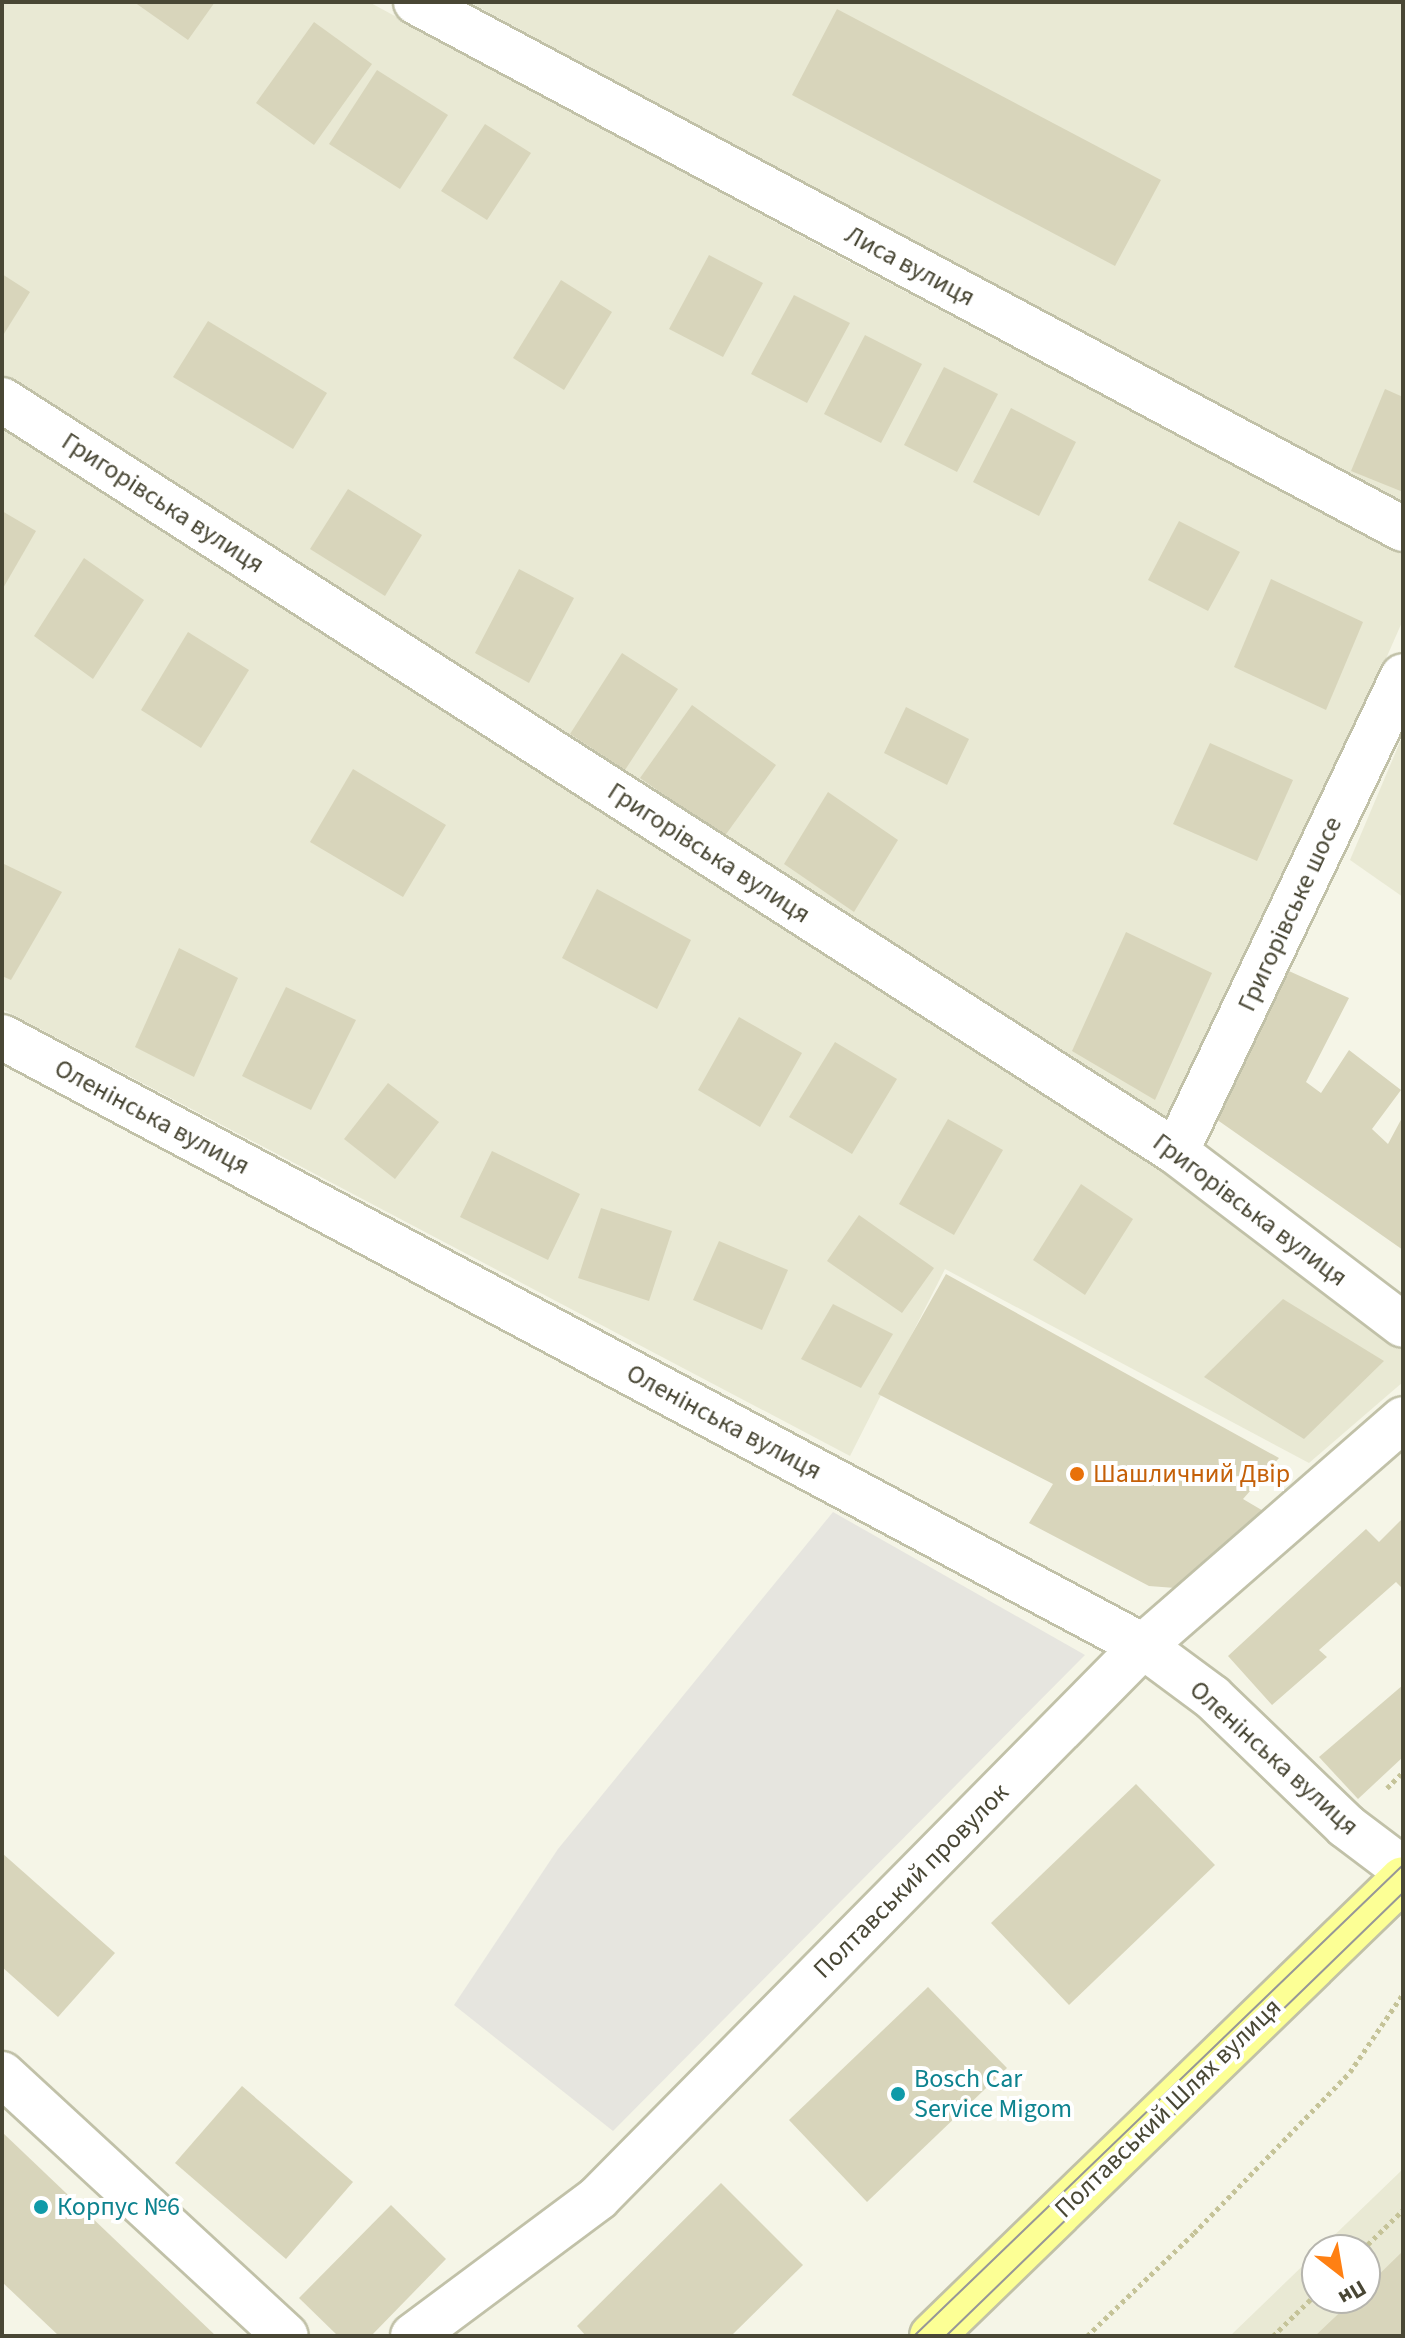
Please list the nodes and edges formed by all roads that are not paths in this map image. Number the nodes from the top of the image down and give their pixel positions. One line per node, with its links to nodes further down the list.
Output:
1 (416, 2): 3 (street, Лиса вулиця)
2 (2, 400): 6 (street, Григорівська вулиця)
3 (1403, 529)
4 (1403, 676): 6 (street, Григорівське шосе)
5 (2, 1037): 9 (street, Оленінська вулиця)
6 (1176, 1152): 7 (street, Григорівська вулиця)
7 (1403, 1325)
8 (1403, 1419): 9 (street, Полтавський провулок)
9 (1143, 1646): 10 (street, Оленінська вулиця); 14 (street, Полтавський провулок)
10 (1403, 1869)
11 (1403, 1879): 15 (main road, Полтавський Шлях вулиця)
12 (2, 2074): 13 (street)
13 (286, 2336)
14 (413, 2336)
15 (932, 2336)

